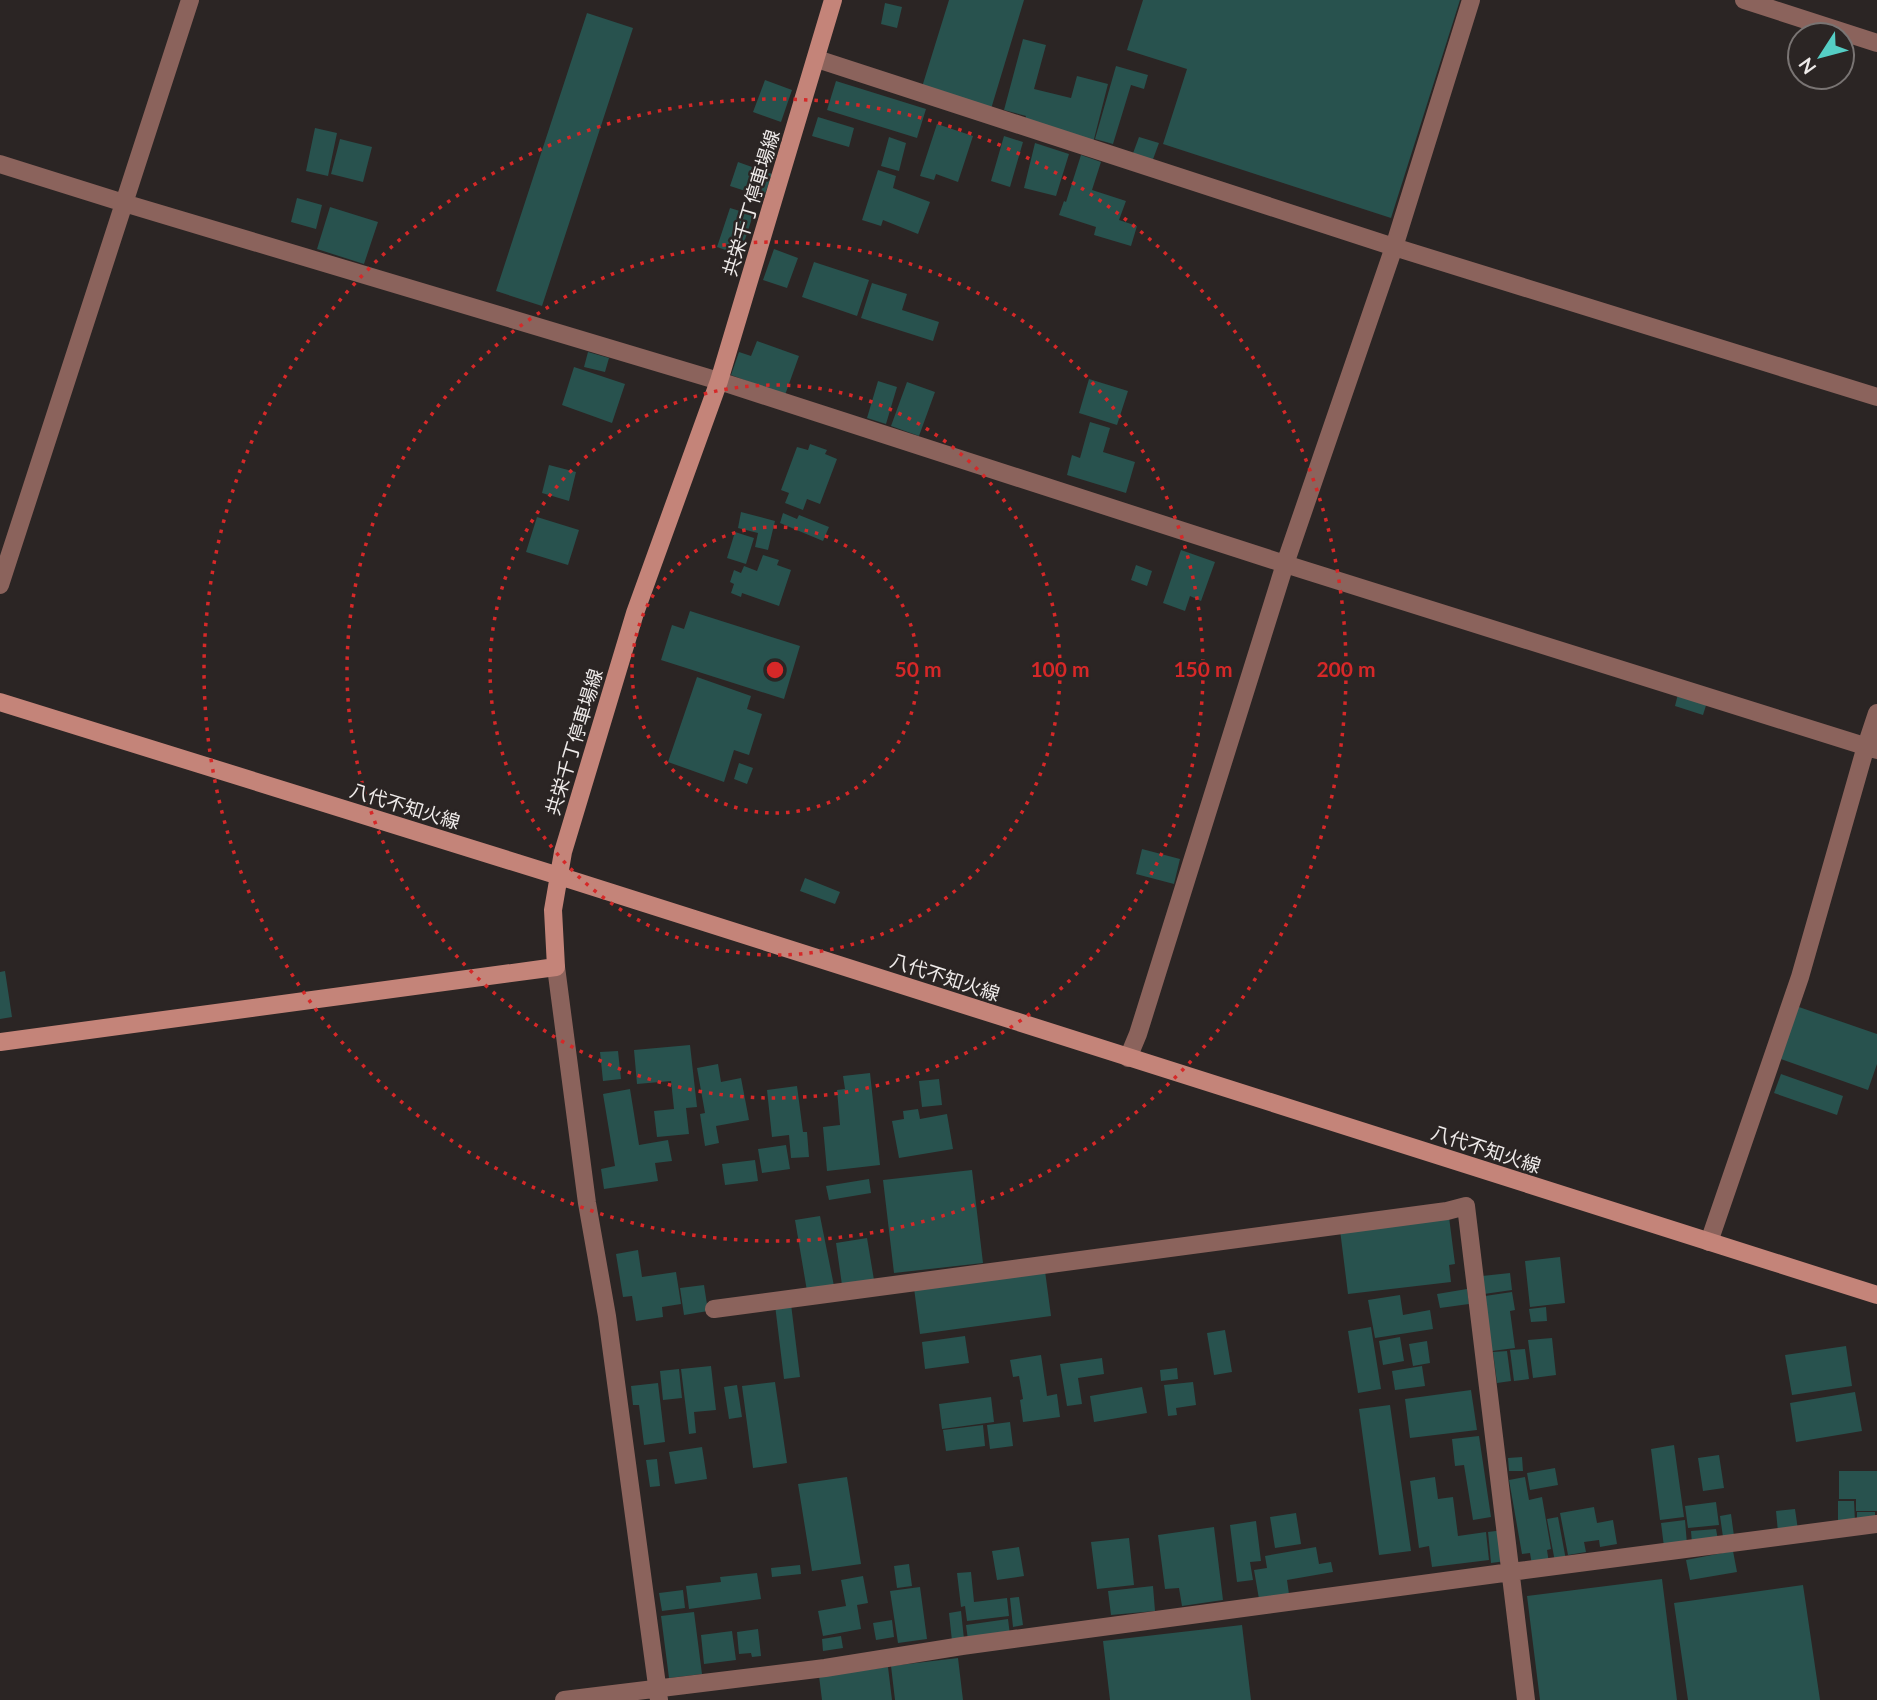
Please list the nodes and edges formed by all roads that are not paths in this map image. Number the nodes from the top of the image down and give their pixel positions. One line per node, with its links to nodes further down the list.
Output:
1 (190, 0): 8 (street)
2 (833, 0): 6 (main road, 共栄千丁停車場線)
3 (1471, 0): 9 (street)
4 (1744, 0): 5 (street)
5 (1877, 43)
6 (817, 59): 9 (street); 10 (main road, 共栄千丁停車場線)
7 (0, 164): 8 (street)
8 (124, 203): 10 (street); 13 (street)
9 (1394, 247): 11 (street); 12 (street)
10 (719, 381): 12 (street); 17 (main road, 共栄千丁停車場線)
11 (1877, 397)
12 (1285, 564): 16 (street); 20 (street)
13 (0, 585)
14 (0, 702): 17 (main road, 八代不知火線)
15 (1877, 713): 16 (street)
16 (1872, 748): 21 (street)
17 (558, 876): 18 (main road, 共栄千丁停車場線); 20 (main road, 八代不知火線)
18 (556, 967): 19 (main road); 26 (street)
19 (0, 1042)
20 (1128, 1058): 21 (main road, 八代不知火線)
21 (1709, 1242): 22 (main road, 八代不知火線)
22 (1877, 1295)
23 (713, 1309): 25 (street)
24 (1877, 1524): 25 (street)
25 (1511, 1572): 26 (street); 28 (street)
26 (658, 1694): 27 (street)
27 (564, 1700)
28 (1526, 1700)

